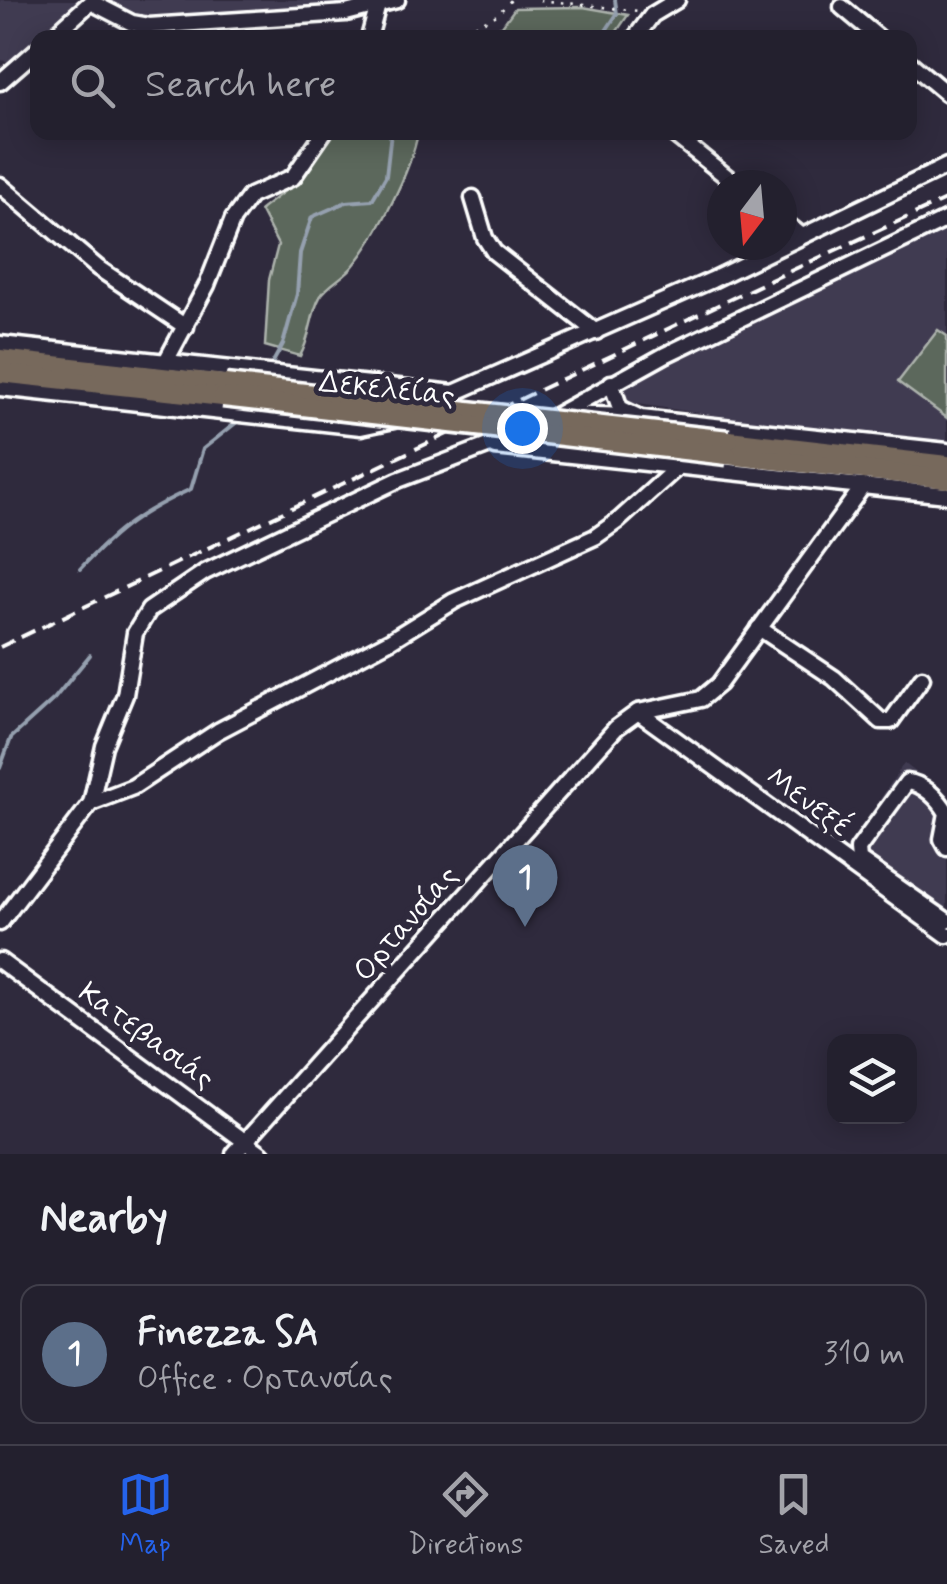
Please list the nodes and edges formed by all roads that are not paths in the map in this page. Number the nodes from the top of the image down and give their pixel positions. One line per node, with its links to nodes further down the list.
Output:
1 (397, 0): 4 (street)
2 (677, 0): 8 (street)
3 (92, 1): 4 (street); 6 (street)
4 (379, 2): 7 (street)
5 (842, 7): 9 (street)
6 (60, 30)
7 (371, 30)
8 (641, 30)
9 (869, 30)
10 (30, 56): 12 (street)
11 (917, 69): 13 (street)
12 (0, 82)
13 (947, 94)
14 (318, 140): 23 (street)
15 (681, 140): 17 (street)
16 (947, 166): 22 (street)
17 (719, 170)
18 (0, 185): 23 (street)
19 (473, 198): 24 (street)
20 (947, 219): 29 (street)
21 (797, 232): 22 (street)
22 (802, 236): 24 (street)
23 (186, 328): 27 (street)
24 (596, 332): 32 (street)
25 (0, 344): 27 (street)
26 (0, 359): 33 (main road, Δεκελείας)
27 (164, 363): 31 (street)
28 (0, 373): 33 (main road, Δεκελείας)
29 (612, 383): 34 (street); 36 (street)
30 (0, 388): 33 (street)
31 (394, 388): 32 (street); 35 (street)
32 (454, 394): 35 (street)
33 (223, 398): 35 (street); 38 (main road, Δεκελείας, bridge)
34 (558, 414): 36 (street); 37 (street)
35 (406, 416)
36 (630, 416): 39 (street)
37 (490, 446): 41 (street); 48 (street)
38 (728, 447): 40 (main road, Δεκελείας); 42 (main road, Δεκελείας)
39 (947, 451)
40 (947, 465)
41 (679, 466): 43 (street); 48 (street)
42 (947, 480)
43 (863, 486): 44 (street); 45 (street, Ορτανσίας)
44 (947, 494)
45 (759, 628): 46 (street); 47 (street, Ορτανσίας)
46 (922, 678)
47 (638, 712): 52 (street, Μενεξέ); 54 (street, Ορτανσίας)
48 (90, 803): 51 (street)
49 (947, 848): 50 (street)
50 (947, 921)
51 (0, 923)
52 (947, 935)
53 (0, 961): 54 (street, Κατεβασιάς)
54 (245, 1141): 55 (street, Ορτανσίας); 56 (street, Κατεβασιάς)
55 (234, 1154)
56 (262, 1154)

